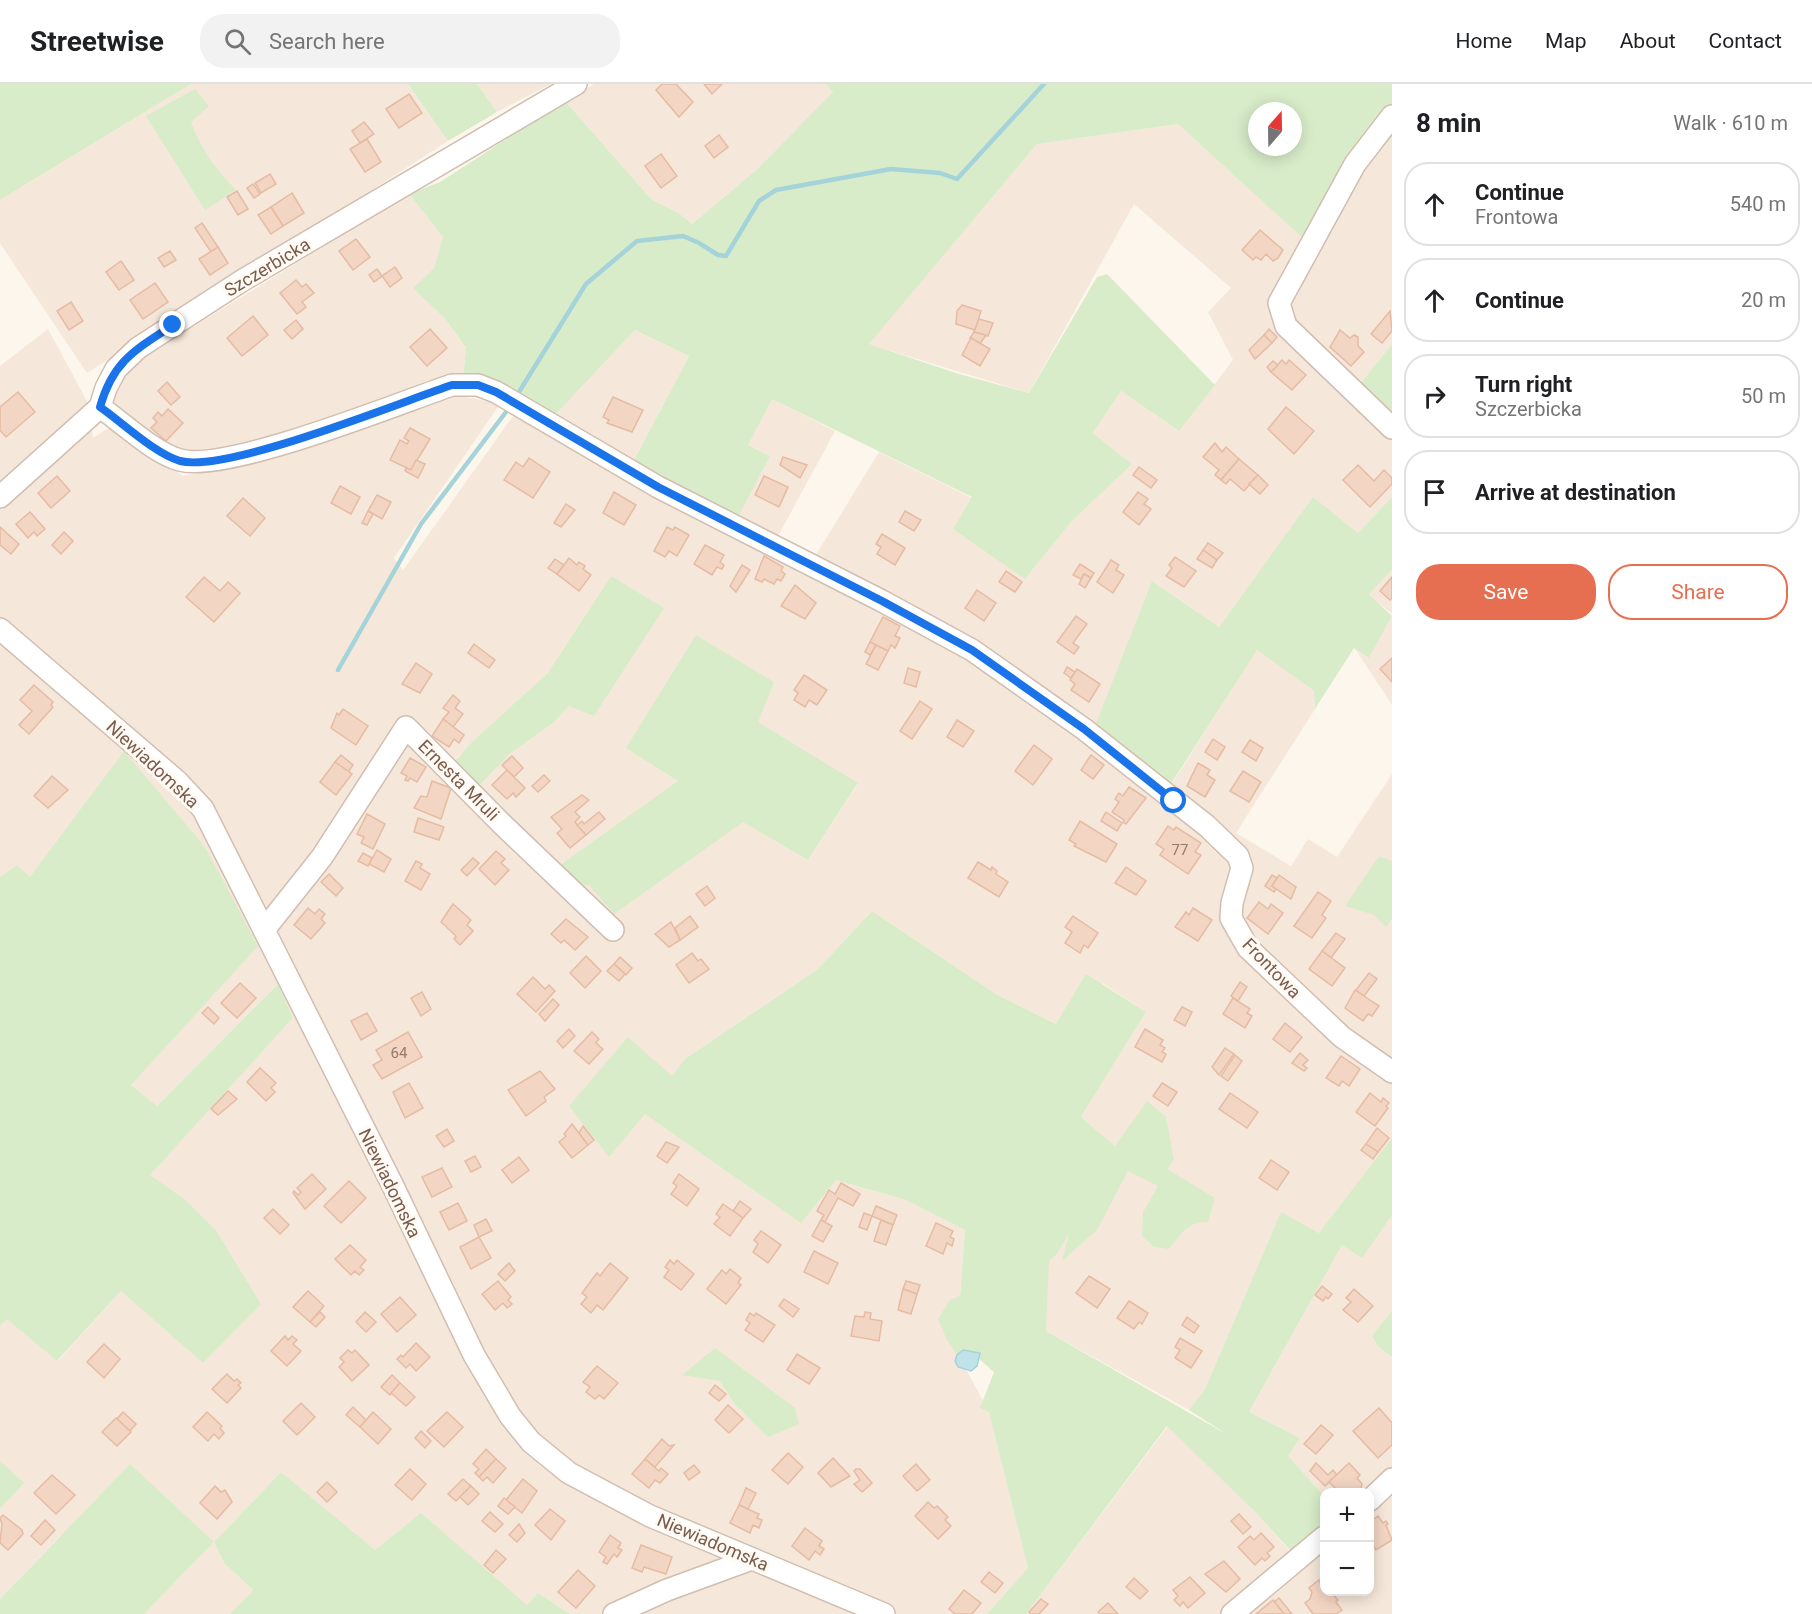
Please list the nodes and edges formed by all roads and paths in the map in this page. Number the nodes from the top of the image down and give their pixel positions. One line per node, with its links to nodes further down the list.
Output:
1 (576, 84): 3 (street, Szczerbicka)
2 (1392, 116): 4 (street)
3 (100, 407): 5 (street, Szczerbicka); 9 (street, Frontowa)
4 (1392, 428)
5 (0, 497)
6 (0, 629): 7 (street, Niewiadomska)
7 (264, 930): 8 (street, Ernesta Mruli); 13 (street, Niewiadomska)
8 (613, 930)
9 (1392, 1072)
10 (1392, 1479): 11 (street)
11 (1374, 1496)
12 (1320, 1540): 16 (street)
13 (752, 1559): 14 (street); 15 (street, Niewiadomska)
14 (614, 1614)
15 (884, 1614)
16 (1232, 1614)

